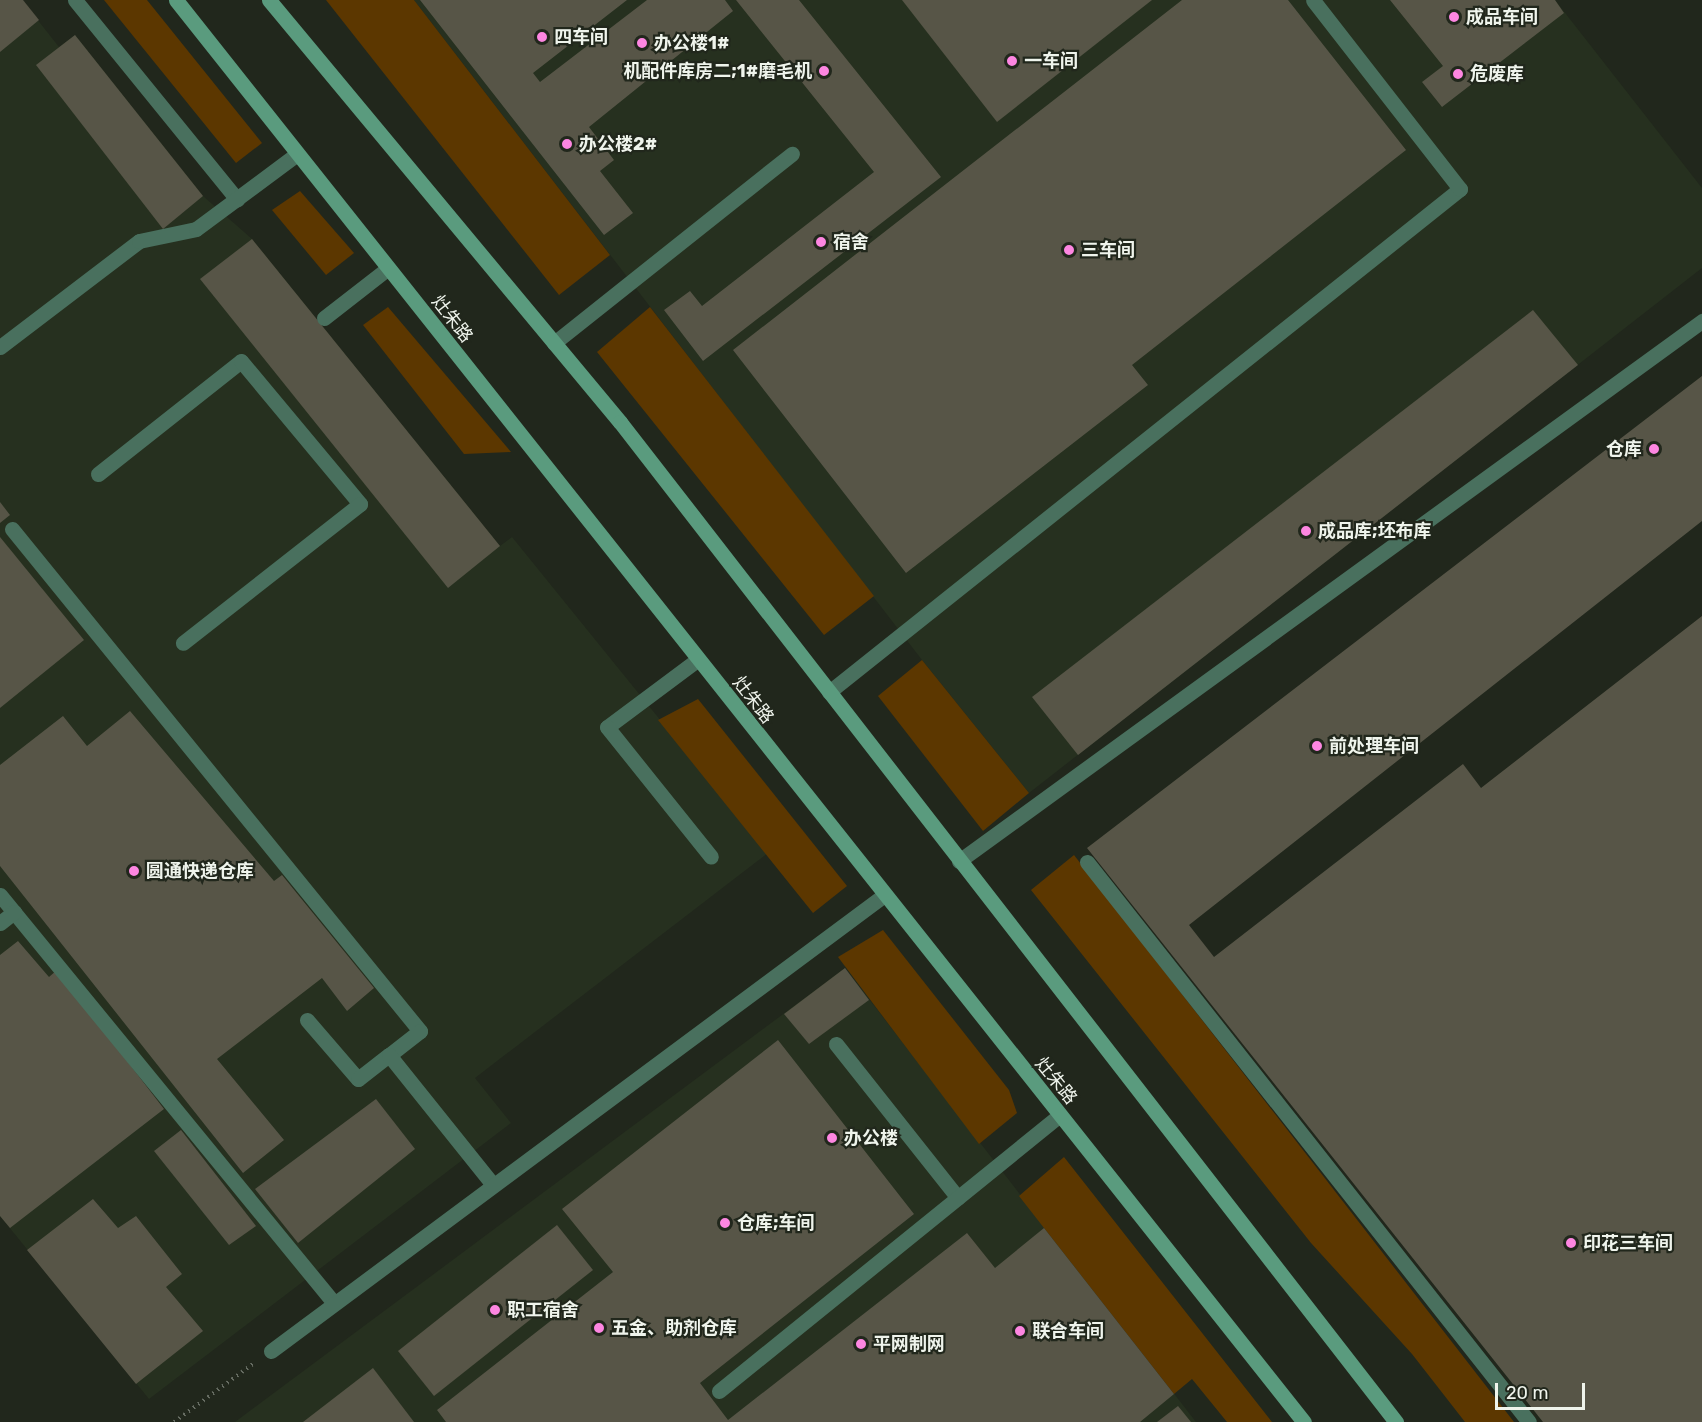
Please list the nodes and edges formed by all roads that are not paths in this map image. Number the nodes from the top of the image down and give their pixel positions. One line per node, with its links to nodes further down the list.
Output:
1 (75, 0): 7 (lane)
2 (176, 0): 5 (main road, 灶朱路)
3 (269, 0): 11 (main road)
4 (1313, 0): 17 (lane)
5 (297, 154): 7 (lane); 8 (main road, 灶朱路)
6 (792, 154): 11 (lane)
7 (237, 199): 12 (lane)
8 (387, 269): 9 (lane); 16 (main road, 灶朱路)
9 (324, 318)
10 (1702, 321): 19 (lane)
11 (554, 343): 17 (main road)
12 (0, 347)
13 (98, 474): 15 (lane)
14 (12, 530): 27 (lane)
15 (183, 643)
16 (697, 660): 18 (lane); 22 (main road, 灶朱路)
17 (829, 692): 19 (main road)
18 (711, 857)
19 (959, 861): 35 (main road)
20 (1087, 862): 36 (lane)
21 (0, 896): 23 (lane)
22 (883, 896): 28 (main road, 灶朱路); 29 (lane)
23 (14, 912): 24 (lane); 31 (lane)
24 (0, 923)
25 (308, 1020): 27 (lane)
26 (836, 1044): 30 (lane)
27 (389, 1055): 29 (lane)
28 (1059, 1116): 30 (lane); 34 (main road, 灶朱路)
29 (493, 1185): 31 (lane)
30 (958, 1198): 33 (lane)
31 (334, 1303): 32 (lane)
32 (271, 1351)
33 (719, 1391)
34 (1304, 1422)
35 (1396, 1422)
36 (1529, 1422)

